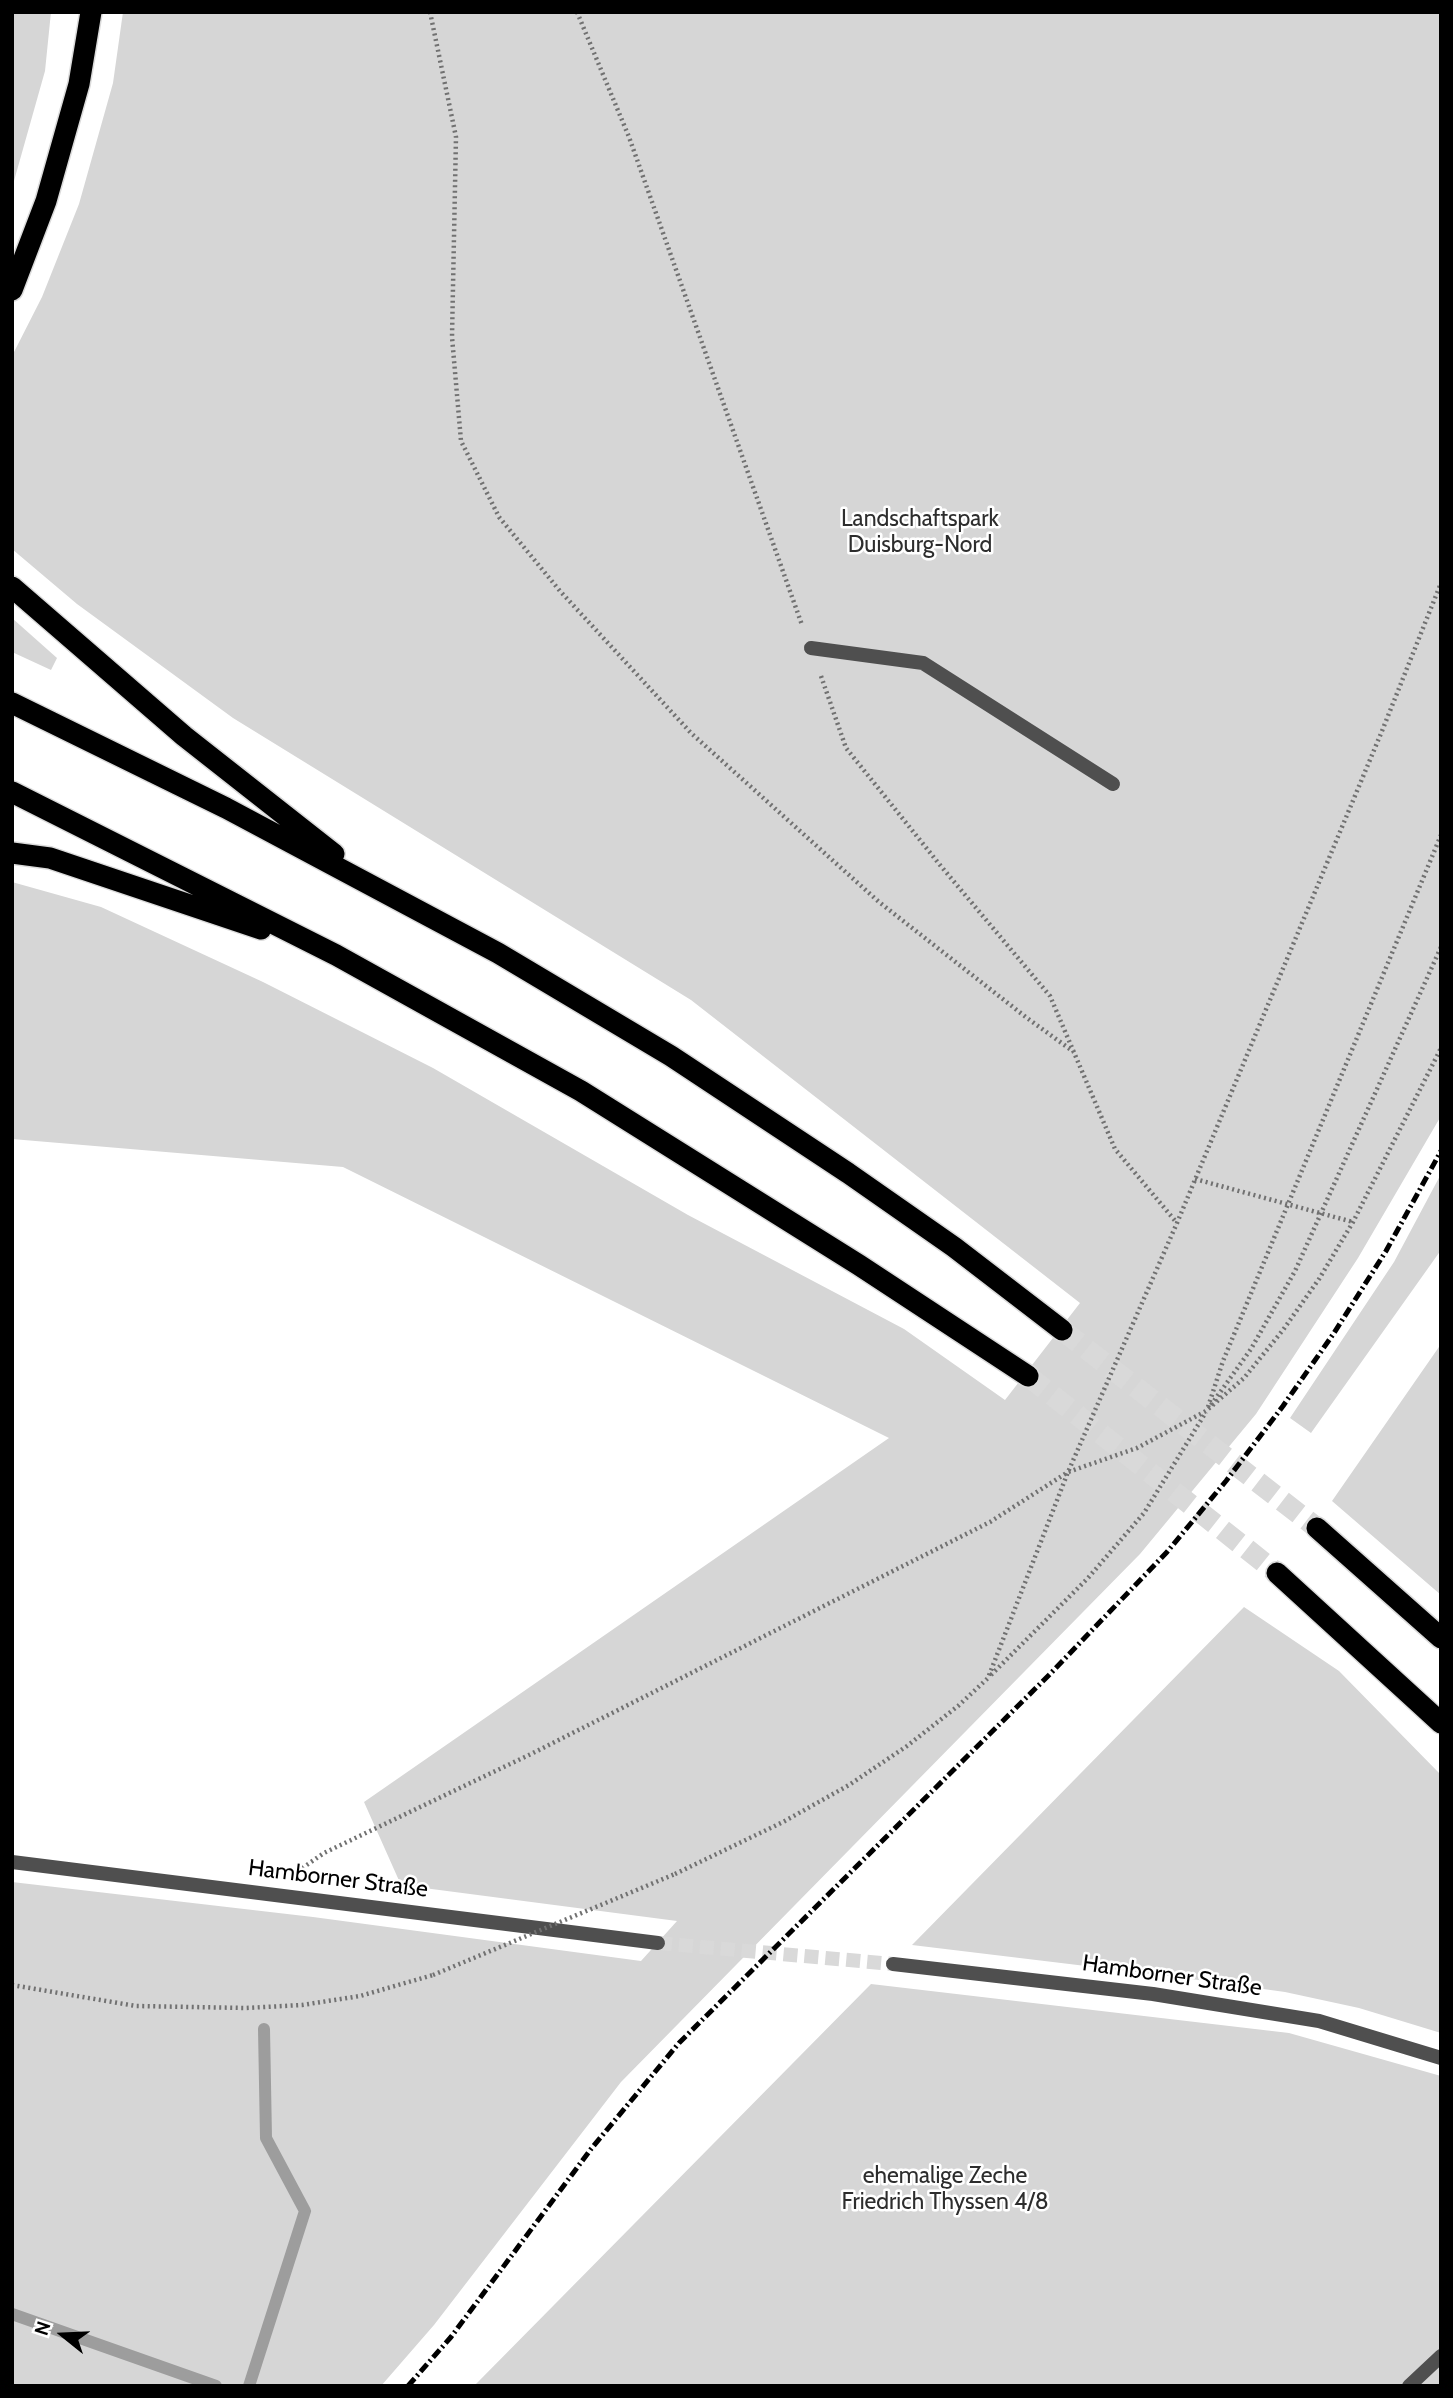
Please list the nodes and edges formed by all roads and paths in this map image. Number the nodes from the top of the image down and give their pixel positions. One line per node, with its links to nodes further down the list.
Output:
1 (90, 12): 4 (highway)
2 (430, 12): 17 (path)
3 (577, 12): 7 (path)
4 (12, 290)
5 (1441, 583): 18 (path)
6 (12, 587): 13 (highway)
7 (811, 648): 9 (street); 17 (path)
8 (12, 703): 13 (highway)
9 (1113, 784)
10 (12, 792): 15 (highway)
11 (1441, 835): 19 (path)
12 (12, 853): 15 (highway)
13 (379, 890): 23 (highway)
14 (1441, 947): 20 (path)
15 (336, 954): 24 (highway)
16 (1441, 1048): 21 (path)
17 (1074, 1052): 22 (path)
18 (1195, 1179): 19 (path); 22 (path)
19 (1288, 1204): 20 (path); 25 (path)
20 (1321, 1213): 21 (path); 25 (path)
21 (1353, 1222): 25 (path)
22 (1177, 1223): 26 (path)
23 (1062, 1331)
24 (1028, 1376)
25 (1206, 1411): 26 (path); 30 (path)
26 (1068, 1472): 30 (path); 32 (path)
27 (1317, 1528): 29 (highway)
28 (1277, 1573): 31 (highway)
29 (1441, 1638)
30 (988, 1678): 36 (path, bridge)
31 (1441, 1723)
32 (324, 1853)
33 (12, 1862): 34 (street, Hamborner Straße)
34 (658, 1943)
35 (893, 1964): 37 (street, Hamborner Straße)
36 (12, 1985)
37 (1441, 2058)
38 (1441, 2356): 39 (street)
39 (1409, 2386)

